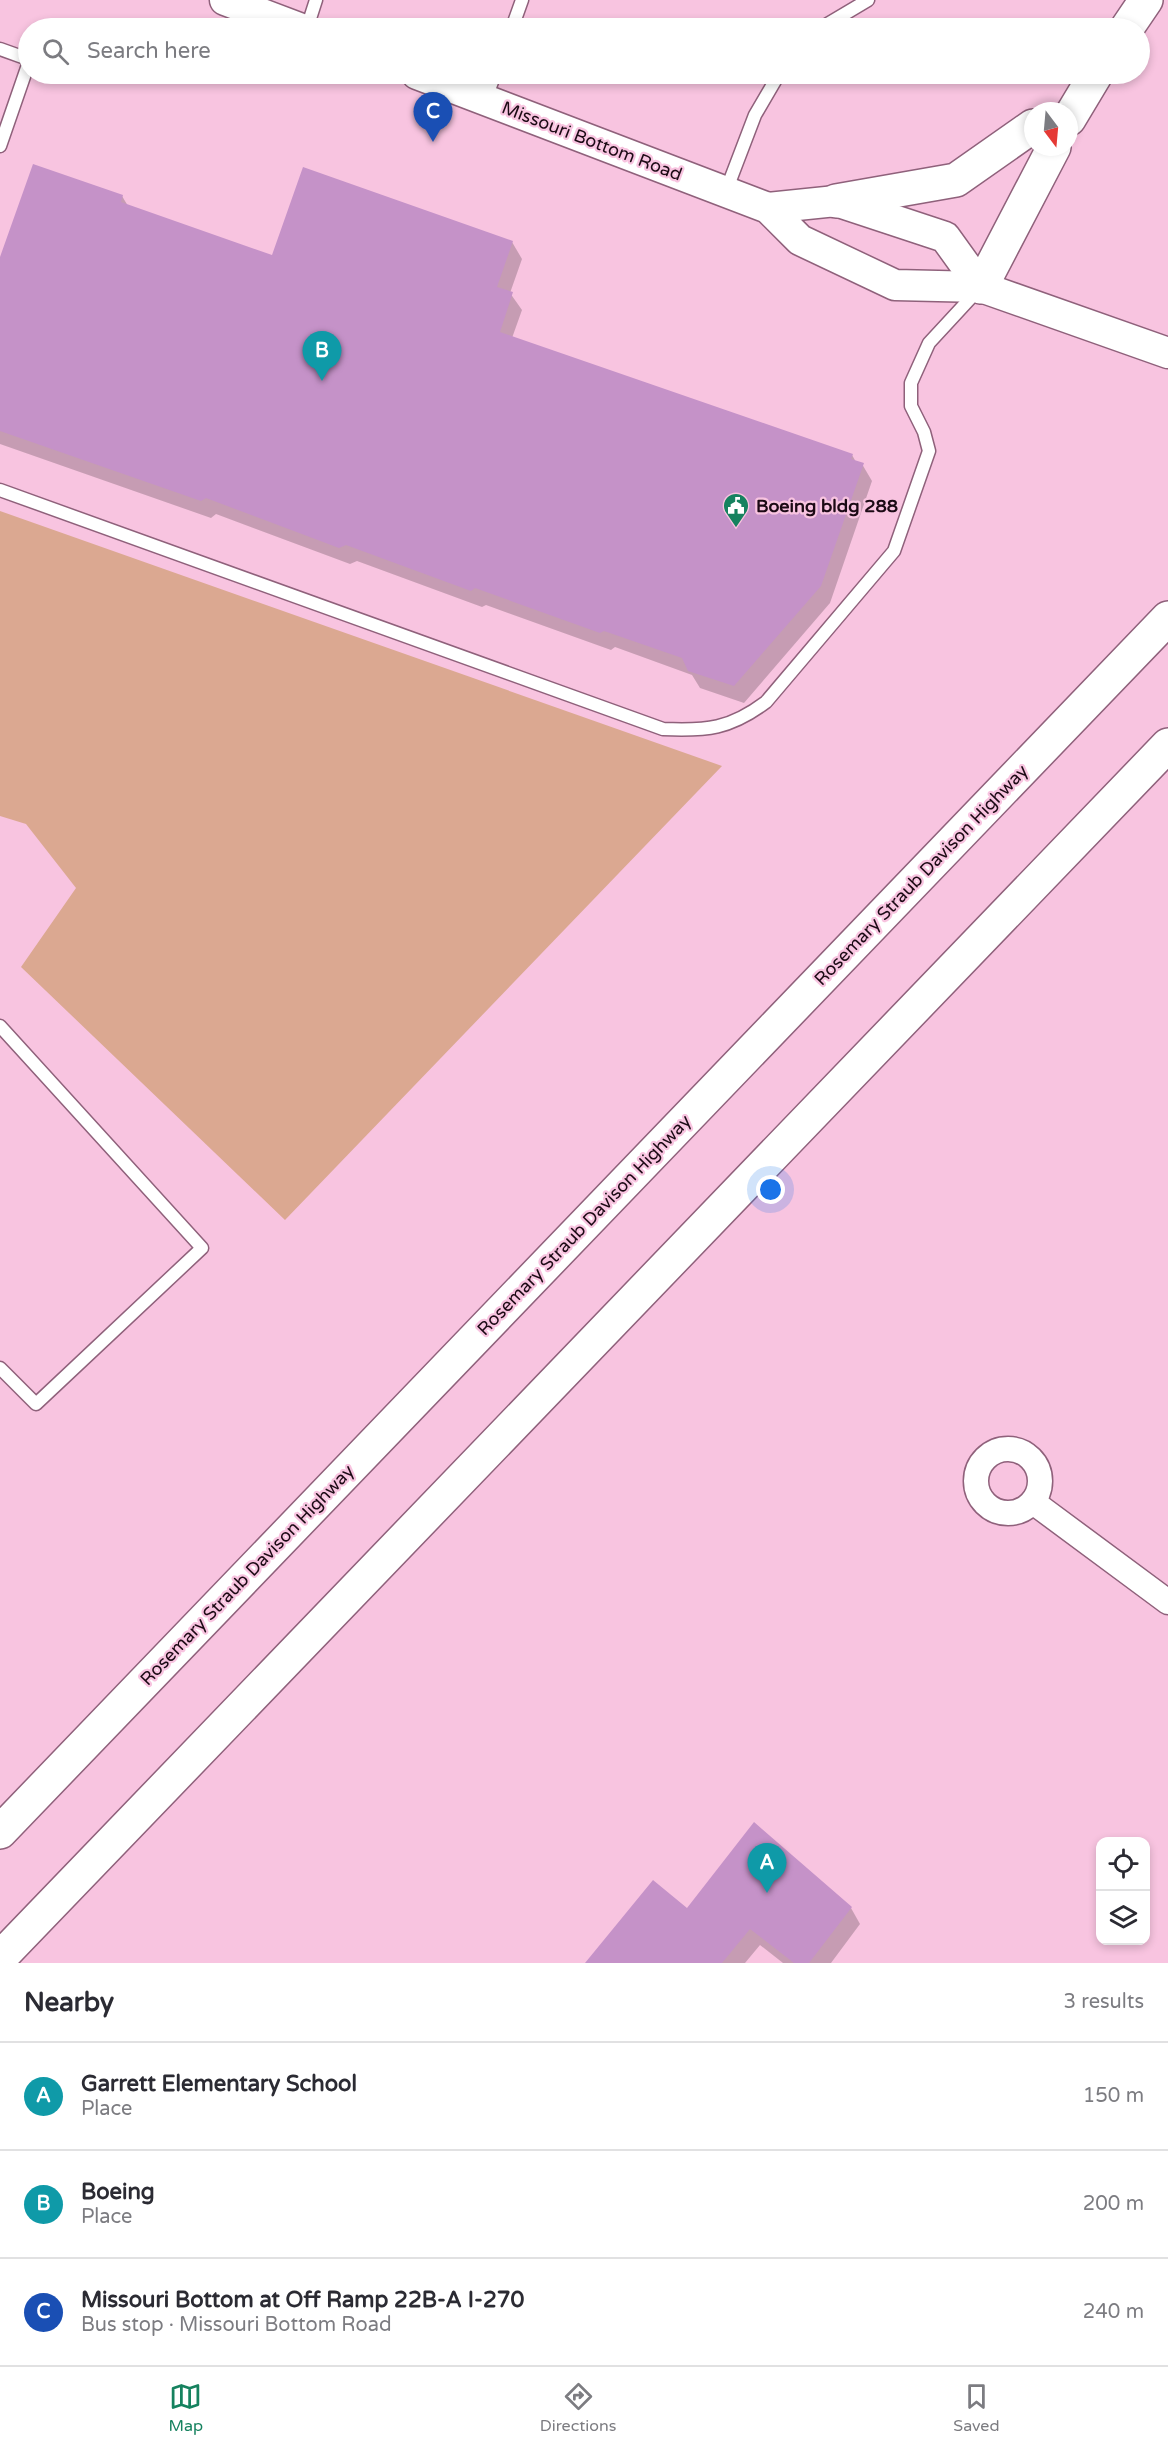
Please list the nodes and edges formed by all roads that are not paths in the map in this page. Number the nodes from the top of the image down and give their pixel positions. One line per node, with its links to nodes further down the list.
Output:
1 (316, 0): 7 (lane)
2 (522, 0): 8 (lane)
3 (868, 0): 9 (lane)
4 (1146, 0): 10 (highway)
5 (232, 1): 6 (street)
6 (274, 18)
7 (310, 18)
8 (516, 18)
9 (838, 18)
10 (1133, 18)
11 (0, 49): 12 (lane)
12 (18, 55)
13 (21, 84): 22 (lane)
14 (473, 84): 18 (street, Missouri Bottom Road)
15 (772, 84): 24 (lane)
16 (1088, 84): 19 (highway)
17 (1089, 84): 20 (highway)
18 (490, 87): 24 (street, Missouri Bottom Road)
19 (1065, 102)
20 (1078, 103)
21 (1024, 132): 25 (highway)
22 (0, 146)
23 (1049, 156): 27 (highway)
24 (726, 192): 26 (street, Missouri Bottom Road)
25 (836, 201): 26 (street, Missouri Bottom Road); 27 (street, Missouri Bottom Road)
26 (768, 208): 27 (street, Missouri Bottom Road)
27 (981, 287): 28 (street, Missouri Bottom Road); 29 (lane)
28 (1168, 353)
29 (0, 490)
30 (1168, 618): 36 (highway, Rosemary Straub Davison Highway)
31 (1168, 745): 37 (highway)
32 (0, 1026): 33 (lane)
33 (0, 1368)
34 (1033, 1503): 35 (street)
35 (1168, 1602)
36 (0, 1832)
37 (0, 1958)

